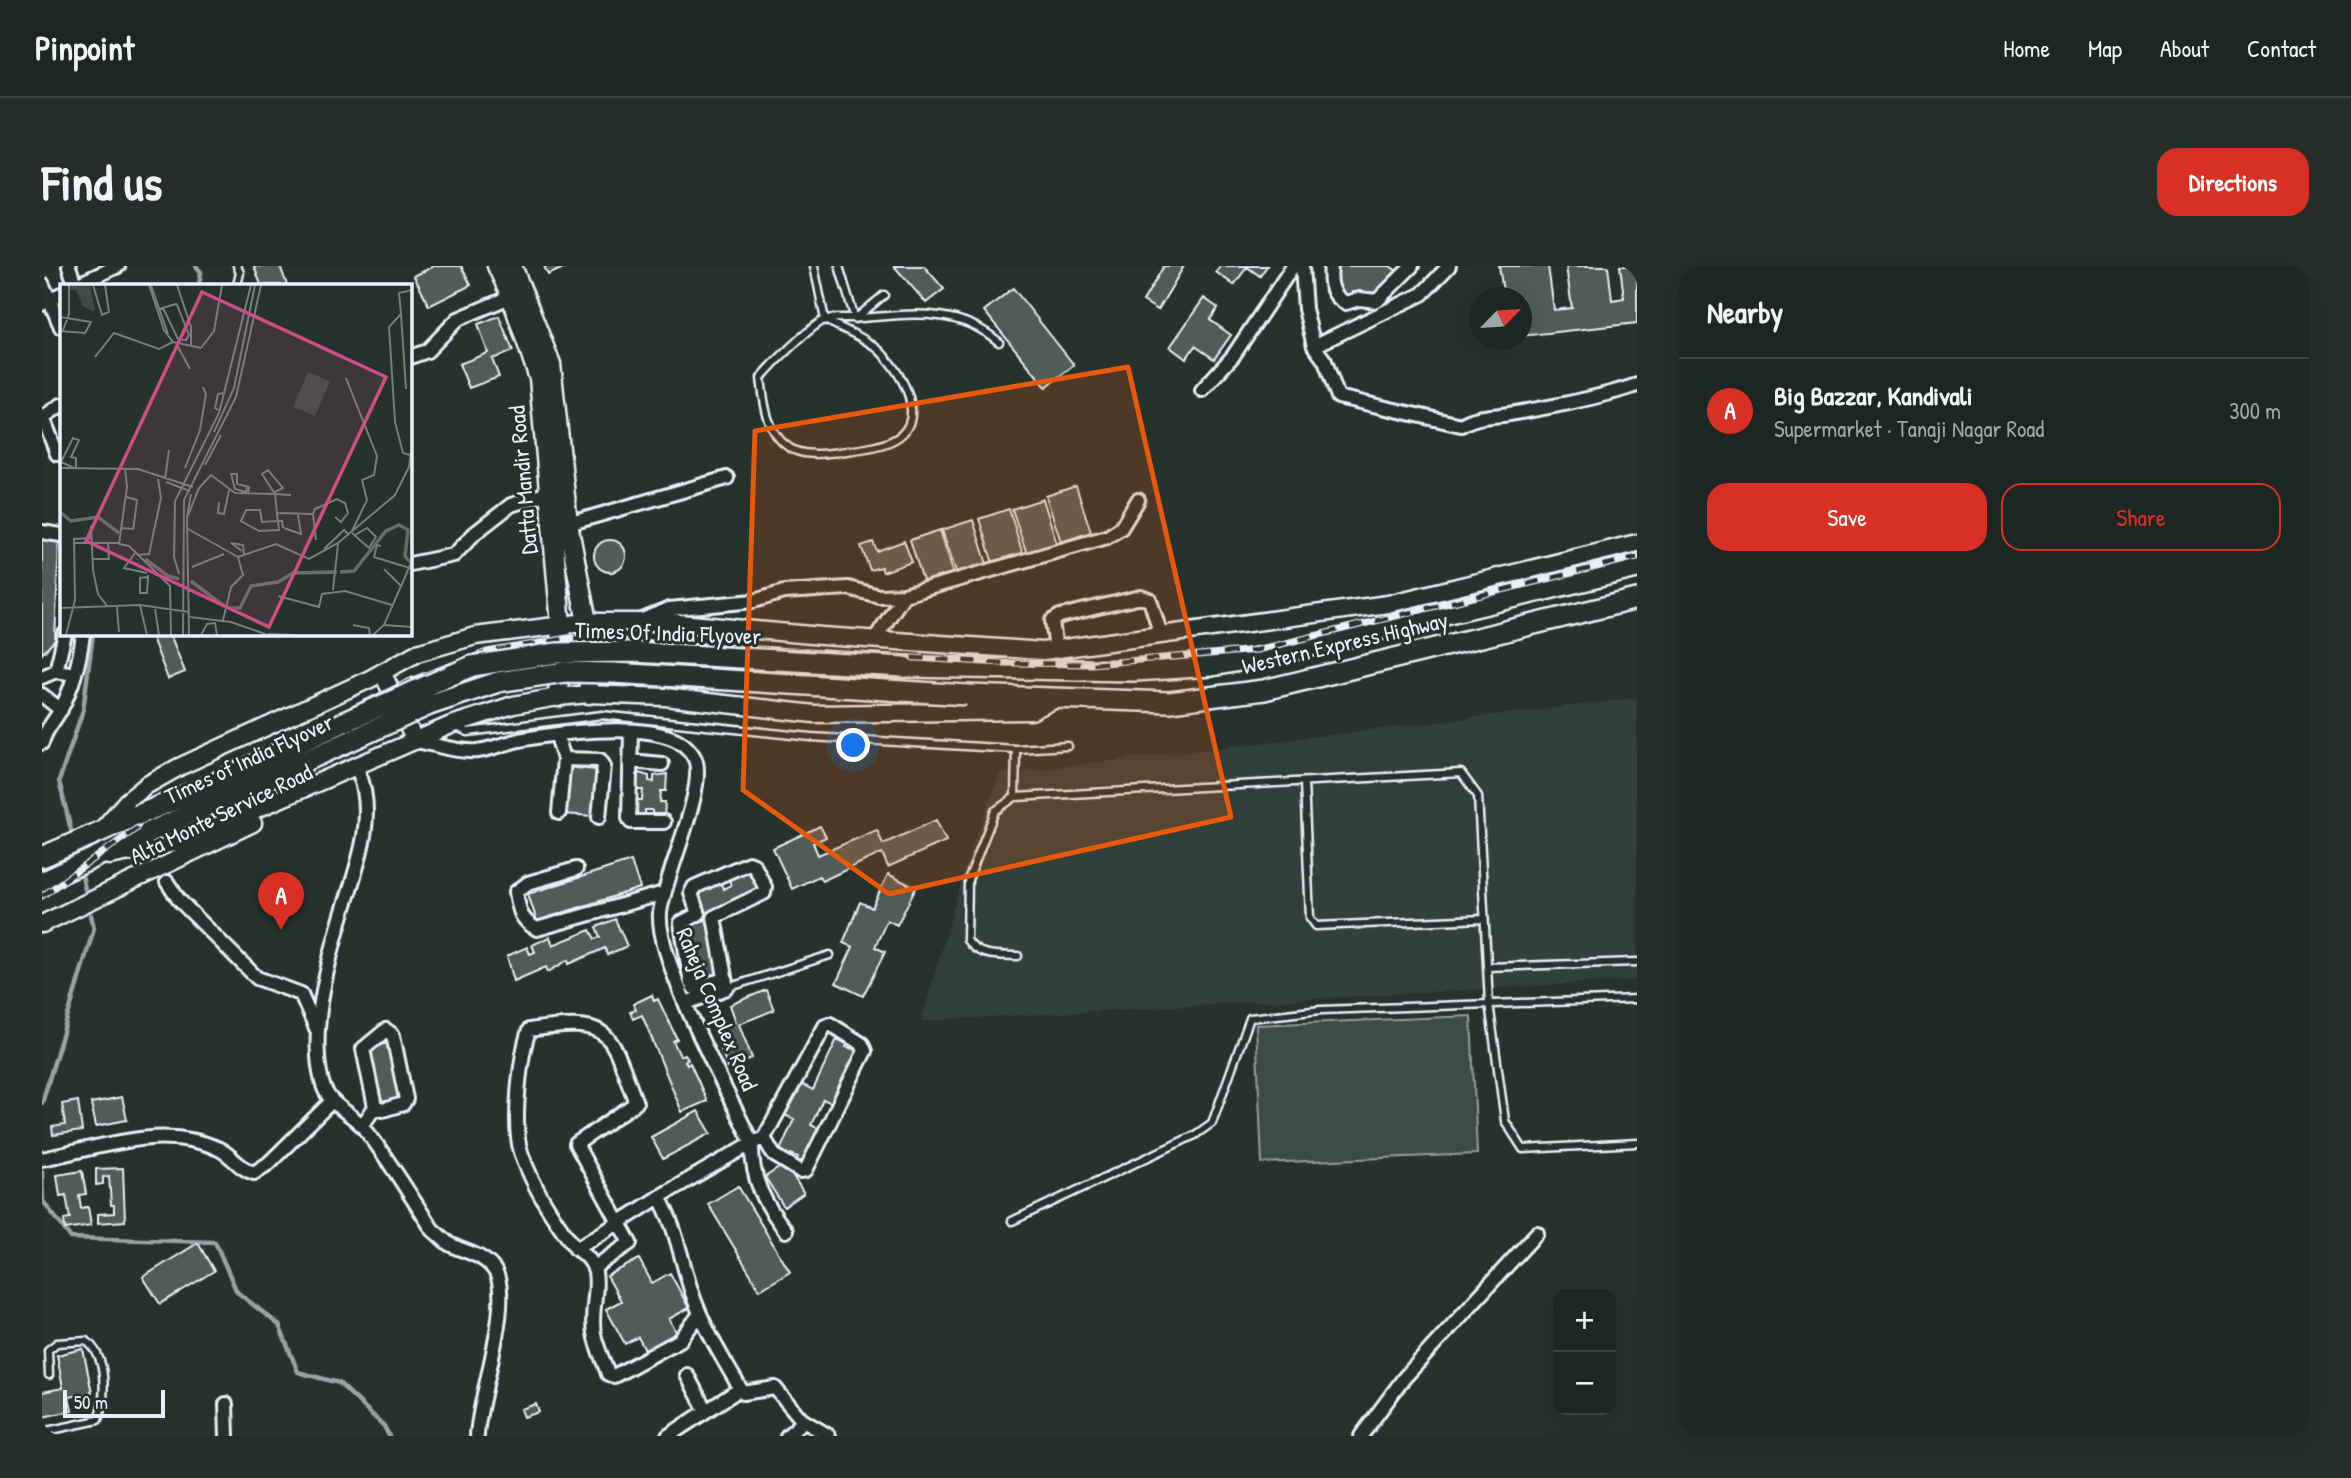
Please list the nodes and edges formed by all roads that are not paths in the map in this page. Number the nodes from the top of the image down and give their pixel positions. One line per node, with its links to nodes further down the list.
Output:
1 (69, 266): 14 (street)
2 (118, 266): 15 (street)
3 (237, 266): 16 (lane)
4 (497, 266): 17 (main road, Datta Mandir Road)
5 (512, 266): 17 (main road, Datta Mandir Road)
6 (814, 266): 21 (lane)
7 (839, 266): 20 (lane)
8 (1293, 266): 27 (street)
9 (1302, 266): 24 (street)
10 (1331, 266): 11 (street)
11 (1412, 266)
12 (1449, 266): 24 (street)
13 (42, 283): 19 (street)
14 (76, 284)
15 (78, 284)
16 (237, 284)
17 (517, 294): 25 (street); 32 (main road, Datta Mandir Road); 34 (main road, Datta Mandir Road)
18 (884, 295): 20 (lane)
19 (51, 299): 22 (street)
20 (855, 318): 21 (lane); 23 (lane)
21 (825, 320): 21 (lane)
22 (60, 324)
23 (999, 342)
24 (1314, 346): 26 (street)
25 (411, 357)
26 (1637, 385)
27 (1202, 390)
28 (60, 406): 29 (street)
29 (43, 417): 30 (street)
30 (57, 454)
31 (727, 478): 34 (street)
32 (548, 493): 35 (main road, Datta Mandir Road); 39 (street)
33 (1138, 500): 41 (street)
34 (568, 524): 35 (street); 43 (main road, Datta Mandir Road)
35 (550, 530): 45 (main road, Datta Mandir Road)
36 (42, 532): 37 (street)
37 (60, 535)
38 (1637, 543): 48 (street)
39 (411, 564)
40 (1637, 568): 50 (highway, Western Express Highway)
41 (904, 595): 44 (street); 49 (street)
42 (1637, 599): 57 (highway, Western Express Highway)
43 (587, 622): 44 (street); 45 (street); 55 (main road, Datta Mandir Road)
44 (638, 622): 49 (street)
45 (561, 625): 52 (street); 58 (main road, Datta Mandir Road)
46 (65, 635): 51 (street)
47 (83, 635): 53 (street)
48 (1161, 635): 50 (street); 50 (street)
49 (874, 640): 50 (street)
50 (1053, 656): 77 (highway, Times Of India Flyover, bridge)
51 (56, 670): 53 (street); 54 (street)
52 (383, 672): 64 (street); 77 (street)
53 (75, 674): 60 (street)
54 (42, 677)
55 (589, 694): 57 (street); 58 (street)
56 (42, 695): 60 (street)
57 (1061, 696): 59 (highway, Times Of India Flyover, bridge)
58 (558, 697): 61 (street)
59 (429, 705): 79 (highway, Times of India Flyover, bridge)
60 (61, 709): 65 (street)
61 (451, 724): 64 (street); 67 (lane)
62 (631, 732): 63 (street, Raheja Complex Road); 69 (street); 83 (street, Raheja Complex Road)
63 (557, 736): 64 (street, Raheja Complex Road); 68 (street)
64 (415, 741): 71 (street, Alta Monte Service Road); 79 (street)
65 (42, 743)
66 (1068, 746): 67 (lane)
67 (1016, 749): 73 (lane)
68 (564, 759): 74 (street); 75 (street)
69 (630, 761): 70 (street); 76 (street)
70 (662, 764)
71 (359, 773): 87 (street, Alta Monte Service Road); 96 (street)
72 (1304, 782): 73 (lane); 86 (lane); 86 (lane)
73 (1015, 797): 89 (lane)
74 (559, 813)
75 (598, 817)
76 (664, 822)
77 (100, 832): 78 (highway)
78 (42, 857)
79 (91, 859): 81 (highway)
80 (576, 869): 83 (street)
81 (42, 882)
82 (167, 883): 96 (street)
83 (664, 892): 94 (street, Raheja Complex Road)
84 (698, 914): 85 (street); 85 (street); 92 (street)
85 (714, 917): 92 (street)
86 (1484, 919): 91 (lane)
87 (42, 924)
88 (830, 954): 92 (lane)
89 (1018, 956)
90 (1637, 962): 91 (lane)
91 (1487, 967): 95 (lane)
92 (726, 983): 94 (street)
93 (1637, 999): 95 (lane)
94 (686, 1003): 100 (street, Raheja Complex Road)
95 (1489, 1003): 101 (lane); 104 (lane)
96 (319, 1034): 97 (street)
97 (331, 1102): 99 (street); 102 (street)
98 (374, 1107): 98 (street); 99 (street)
99 (362, 1126): 119 (street)
100 (758, 1141): 100 (street); 103 (street); 106 (street)
101 (1637, 1143)
102 (42, 1159)
103 (659, 1197): 105 (street); 110 (street)
104 (1012, 1221)
105 (618, 1223): 108 (street); 108 (street); 109 (street)
106 (786, 1231)
107 (1538, 1233): 123 (street)
108 (576, 1249): 109 (street)
109 (595, 1267): 110 (street)
110 (700, 1314): 113 (street)
111 (49, 1375): 117 (lane)
112 (687, 1375): 115 (street)
113 (740, 1389): 115 (street); 116 (street)
114 (226, 1404): 118 (street)
115 (706, 1411): 120 (street)
116 (804, 1421): 121 (street); 122 (street)
117 (42, 1432)
118 (227, 1436)
119 (477, 1436)
120 (668, 1436)
121 (787, 1436)
122 (829, 1436)
123 (1361, 1436)

